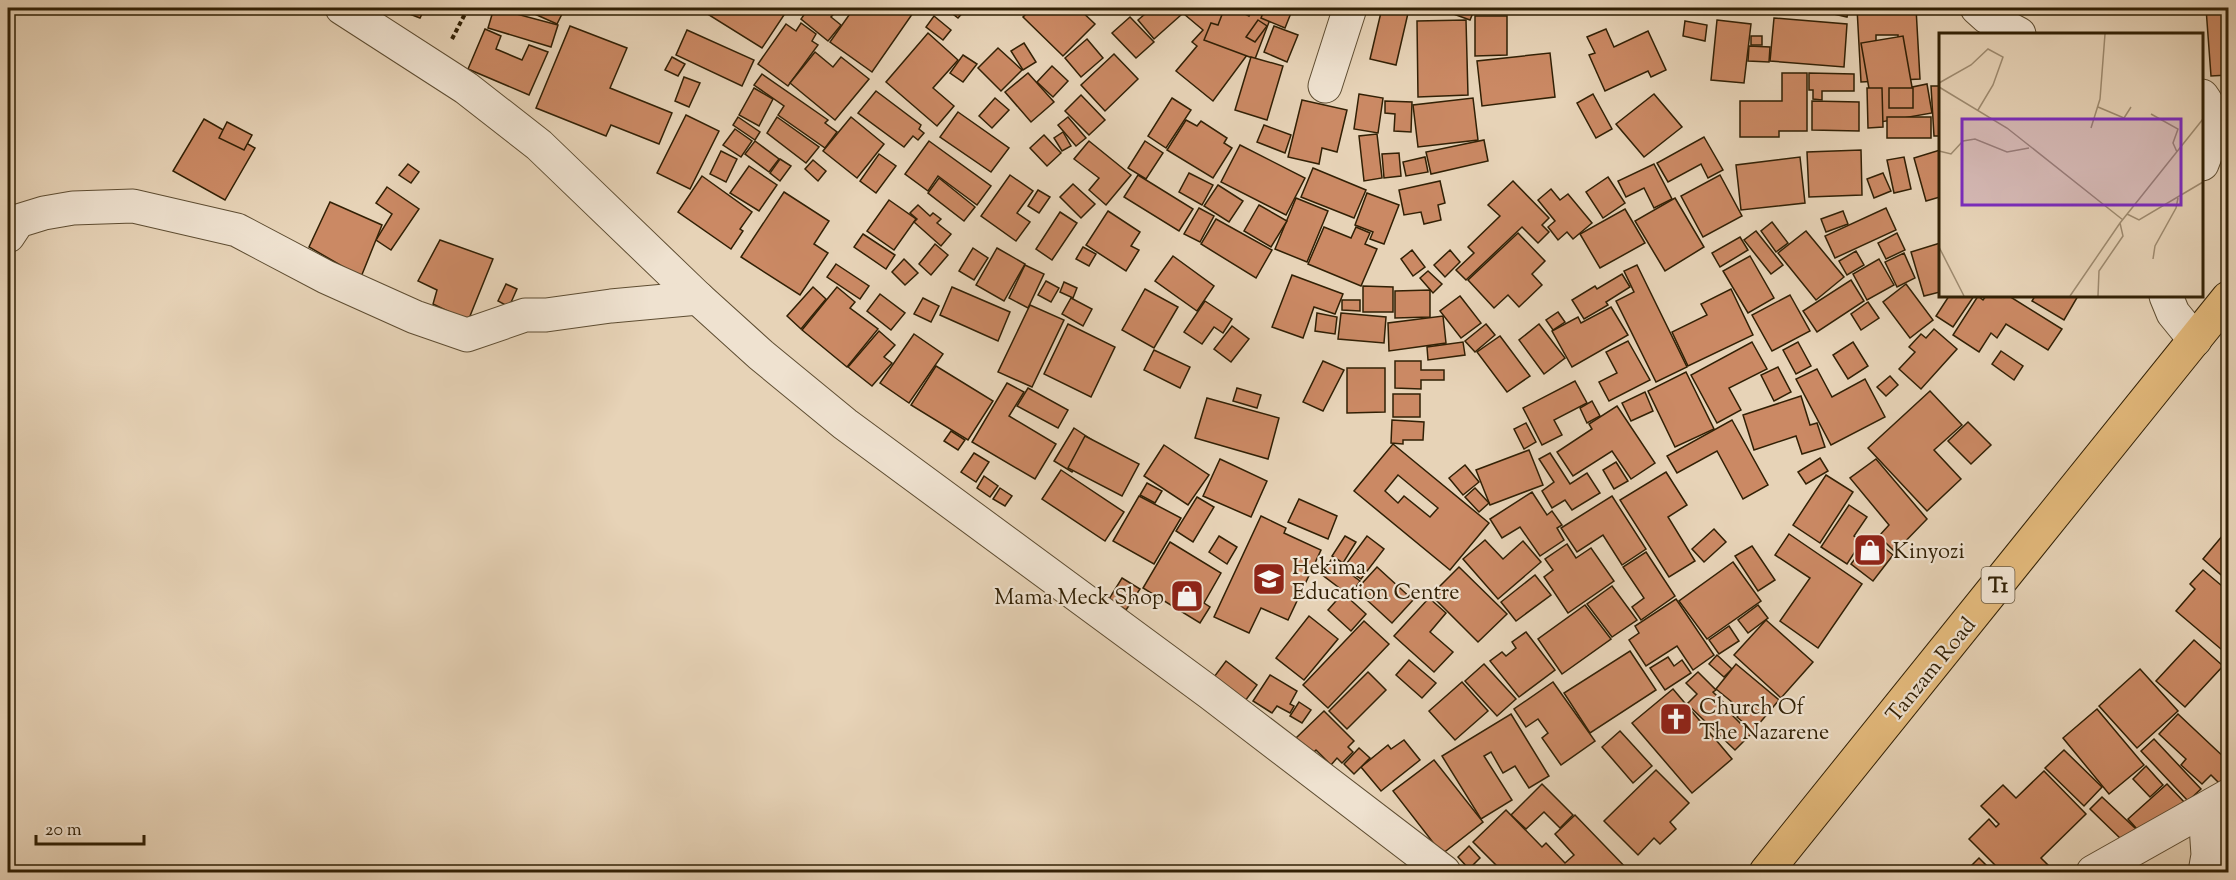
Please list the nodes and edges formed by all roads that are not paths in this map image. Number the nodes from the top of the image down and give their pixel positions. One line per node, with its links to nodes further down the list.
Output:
1 (342, 8): 10 (street)
2 (1350, 8): 5 (street)
3 (1977, 8): 4 (street)
4 (2017, 33)
5 (1325, 86)
6 (2203, 98): 7 (street)
7 (2203, 161)
8 (8, 236): 10 (street)
9 (2166, 297): 12 (street)
10 (698, 298): 14 (street)
11 (2229, 298): 12 (highway, Tanzam Road / T1)
12 (2195, 340): 15 (highway, Tanzam Road / T1)
13 (2217, 803): 16 (street); 17 (street)
14 (1444, 873)
15 (1766, 873)
16 (2092, 873)
17 (2205, 873)

